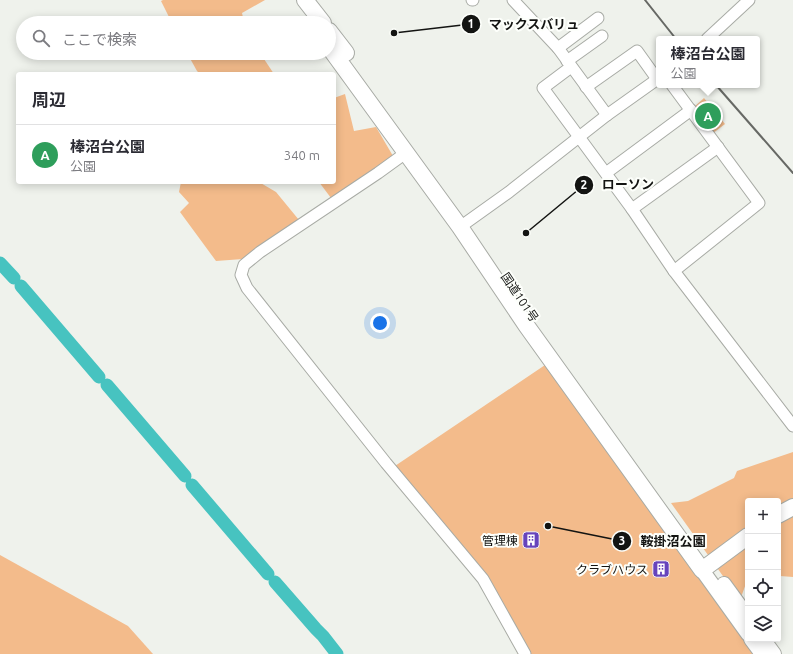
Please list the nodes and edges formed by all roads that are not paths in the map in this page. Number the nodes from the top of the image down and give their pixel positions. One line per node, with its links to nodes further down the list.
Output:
1 (293, 0): 5 (highway)
2 (305, 0): 6 (highway)
3 (749, 0): 9 (street)
4 (518, 2): 11 (street)
5 (306, 16)
6 (318, 16)
7 (598, 18): 11 (street)
8 (602, 36): 13 (street)
9 (709, 36)
10 (336, 41): 25 (highway, 国道101号)
11 (558, 48): 13 (street)
12 (336, 56): 22 (highway, 国道101号)
13 (569, 64): 16 (street); 20 (street)
14 (656, 75): 16 (street)
15 (656, 79): 19 (street)
16 (586, 87): 19 (street)
17 (674, 88): 18 (street)
18 (691, 110): 21 (street); 23 (street)
19 (607, 115): 20 (street)
20 (579, 137): 23 (street); 25 (street)
21 (718, 148): 24 (street); 26 (street)
22 (407, 152): 25 (highway, 国道101号); 36 (street)
23 (606, 173): 24 (street)
24 (632, 209): 26 (street)
25 (464, 224): 31 (highway, 国道101号)
26 (674, 271): 27 (street)
27 (793, 426)
28 (793, 507): 29 (highway)
29 (781, 513)
30 (745, 538): 31 (highway)
31 (706, 567): 32 (main road); 33 (main road)
32 (745, 613)
33 (745, 629)
34 (753, 642): 37 (main road)
35 (765, 642): 38 (main road)
36 (524, 654)
37 (762, 654)
38 (774, 654)

